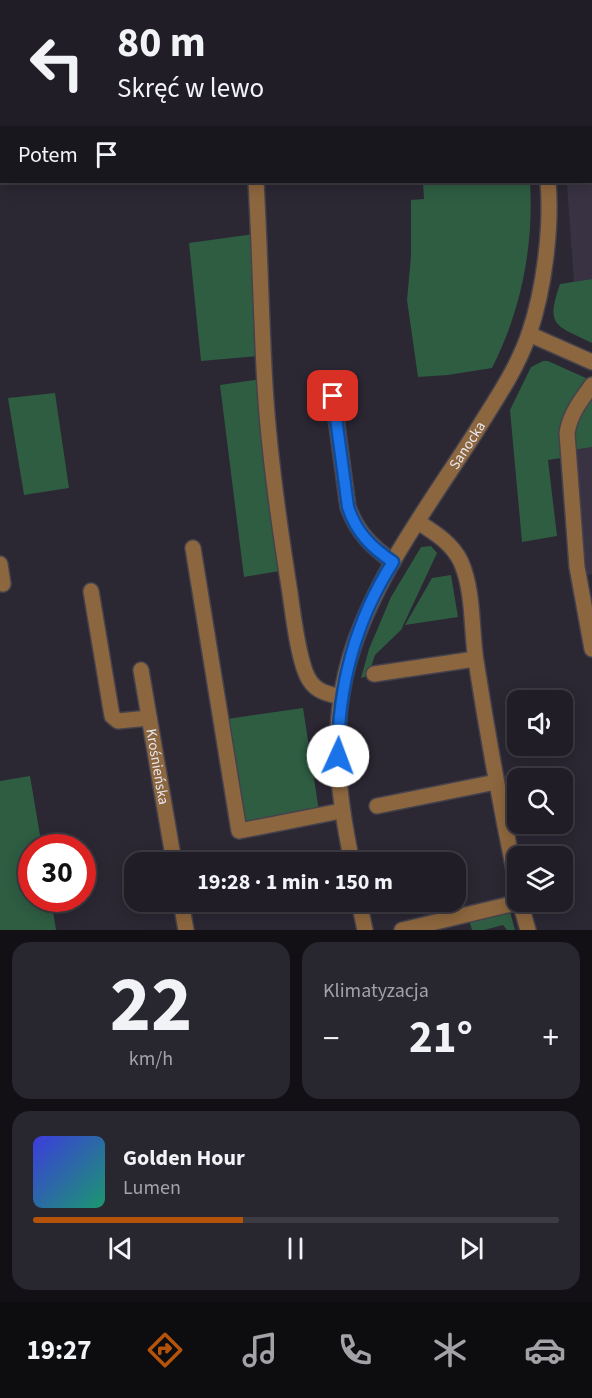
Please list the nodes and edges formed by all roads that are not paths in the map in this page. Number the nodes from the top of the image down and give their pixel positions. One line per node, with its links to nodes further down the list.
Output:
1 (256, 183): 17 (street)
2 (548, 183): 3 (street, Sanocka)
3 (529, 334): 4 (street); 7 (street, Sanocka)
4 (592, 362)
5 (592, 385): 13 (street)
6 (333, 396): 9 (street)
7 (418, 522): 9 (street, Sanocka); 14 (street)
8 (194, 548): 21 (street)
9 (393, 562): 17 (street, Sanocka)
10 (0, 564): 11 (street)
11 (3, 584)
12 (91, 591): 18 (street)
13 (592, 649)
14 (476, 658): 16 (street); 19 (street)
15 (141, 670): 18 (street, Krośnieńska)
16 (374, 674)
17 (341, 697): 21 (street, Sanocka)
18 (149, 718): 23 (street, Krośnieńska)
19 (496, 782): 20 (street); 22 (street)
20 (376, 806)
21 (341, 811): 24 (street, Sanocka)
22 (509, 846)
23 (172, 852)
24 (350, 852)
25 (507, 901): 31 (street)
26 (183, 912): 29 (street)
27 (361, 912): 30 (street)
28 (523, 912): 32 (street)
29 (186, 930)
30 (365, 930)
31 (402, 930)
32 (528, 930)

